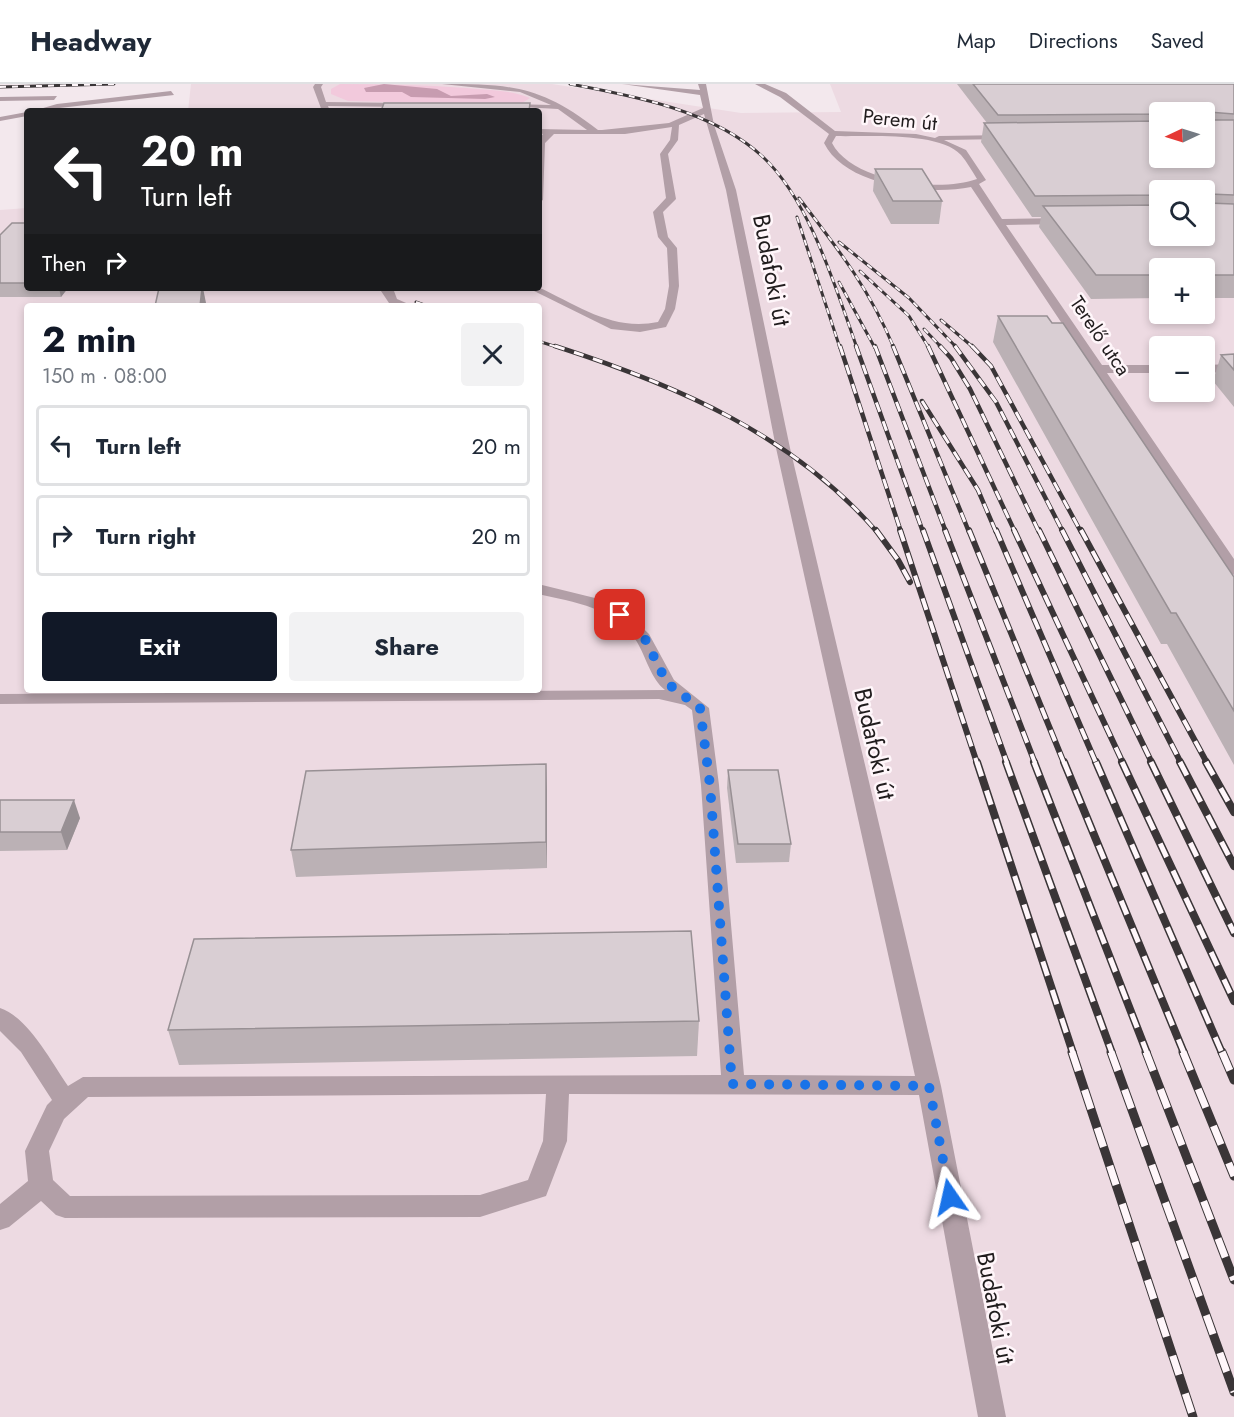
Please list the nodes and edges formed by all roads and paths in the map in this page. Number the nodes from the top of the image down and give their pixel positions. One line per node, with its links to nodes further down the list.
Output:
1 (176, 84): 10 (street)
2 (319, 84): 19 (street)
3 (446, 84): 17 (street)
4 (626, 84): 8 (street)
5 (645, 84): 8 (street)
6 (759, 84): 9 (street, Perem út)
7 (783, 84): 9 (street)
8 (661, 90): 11 (street)
9 (775, 90): 27 (street, Perem út)
10 (171, 93): 13 (street); 14 (street)
11 (703, 96): 23 (street); 48 (street, Budafoki út)
12 (0, 99): 13 (street)
13 (110, 99): 18 (street)
14 (172, 102)
15 (418, 105): 19 (street)
16 (500, 106): 17 (street)
17 (559, 107): 22 (street)
18 (56, 108)
19 (324, 108)
20 (24, 115): 21 (street)
21 (0, 119)
22 (585, 126): 23 (street); 25 (street)
23 (671, 127): 25 (street); 35 (street)
24 (542, 131): 26 (street)
25 (594, 131): 26 (street)
26 (552, 132): 30 (street)
27 (833, 133): 29 (street, Perem út); 31 (street, Perem út)
28 (1011, 137): 29 (street)
29 (931, 138): 31 (street, Perem út)
30 (542, 141)
31 (974, 184): 33 (street, Terelő utca)
32 (1079, 221): 33 (street)
33 (999, 222): 38 (street, Terelő utca)
34 (387, 291): 36 (street)
35 (539, 291)
36 (399, 303)
37 (1234, 368): 40 (street)
38 (1099, 369): 39 (street); 41 (street, Terelő utca)
39 (1149, 369)
40 (1215, 369)
41 (1234, 570)
42 (542, 590): 44 (street)
43 (0, 699): 44 (street)
44 (700, 708): 46 (street)
45 (0, 1017): 49 (street)
46 (732, 1084): 47 (street); 48 (street)
47 (558, 1085): 49 (street); 50 (street)
48 (929, 1086): 52 (street, Budafoki út)
49 (66, 1102): 50 (street)
50 (41, 1185): 51 (street)
51 (0, 1220)
52 (992, 1417)

